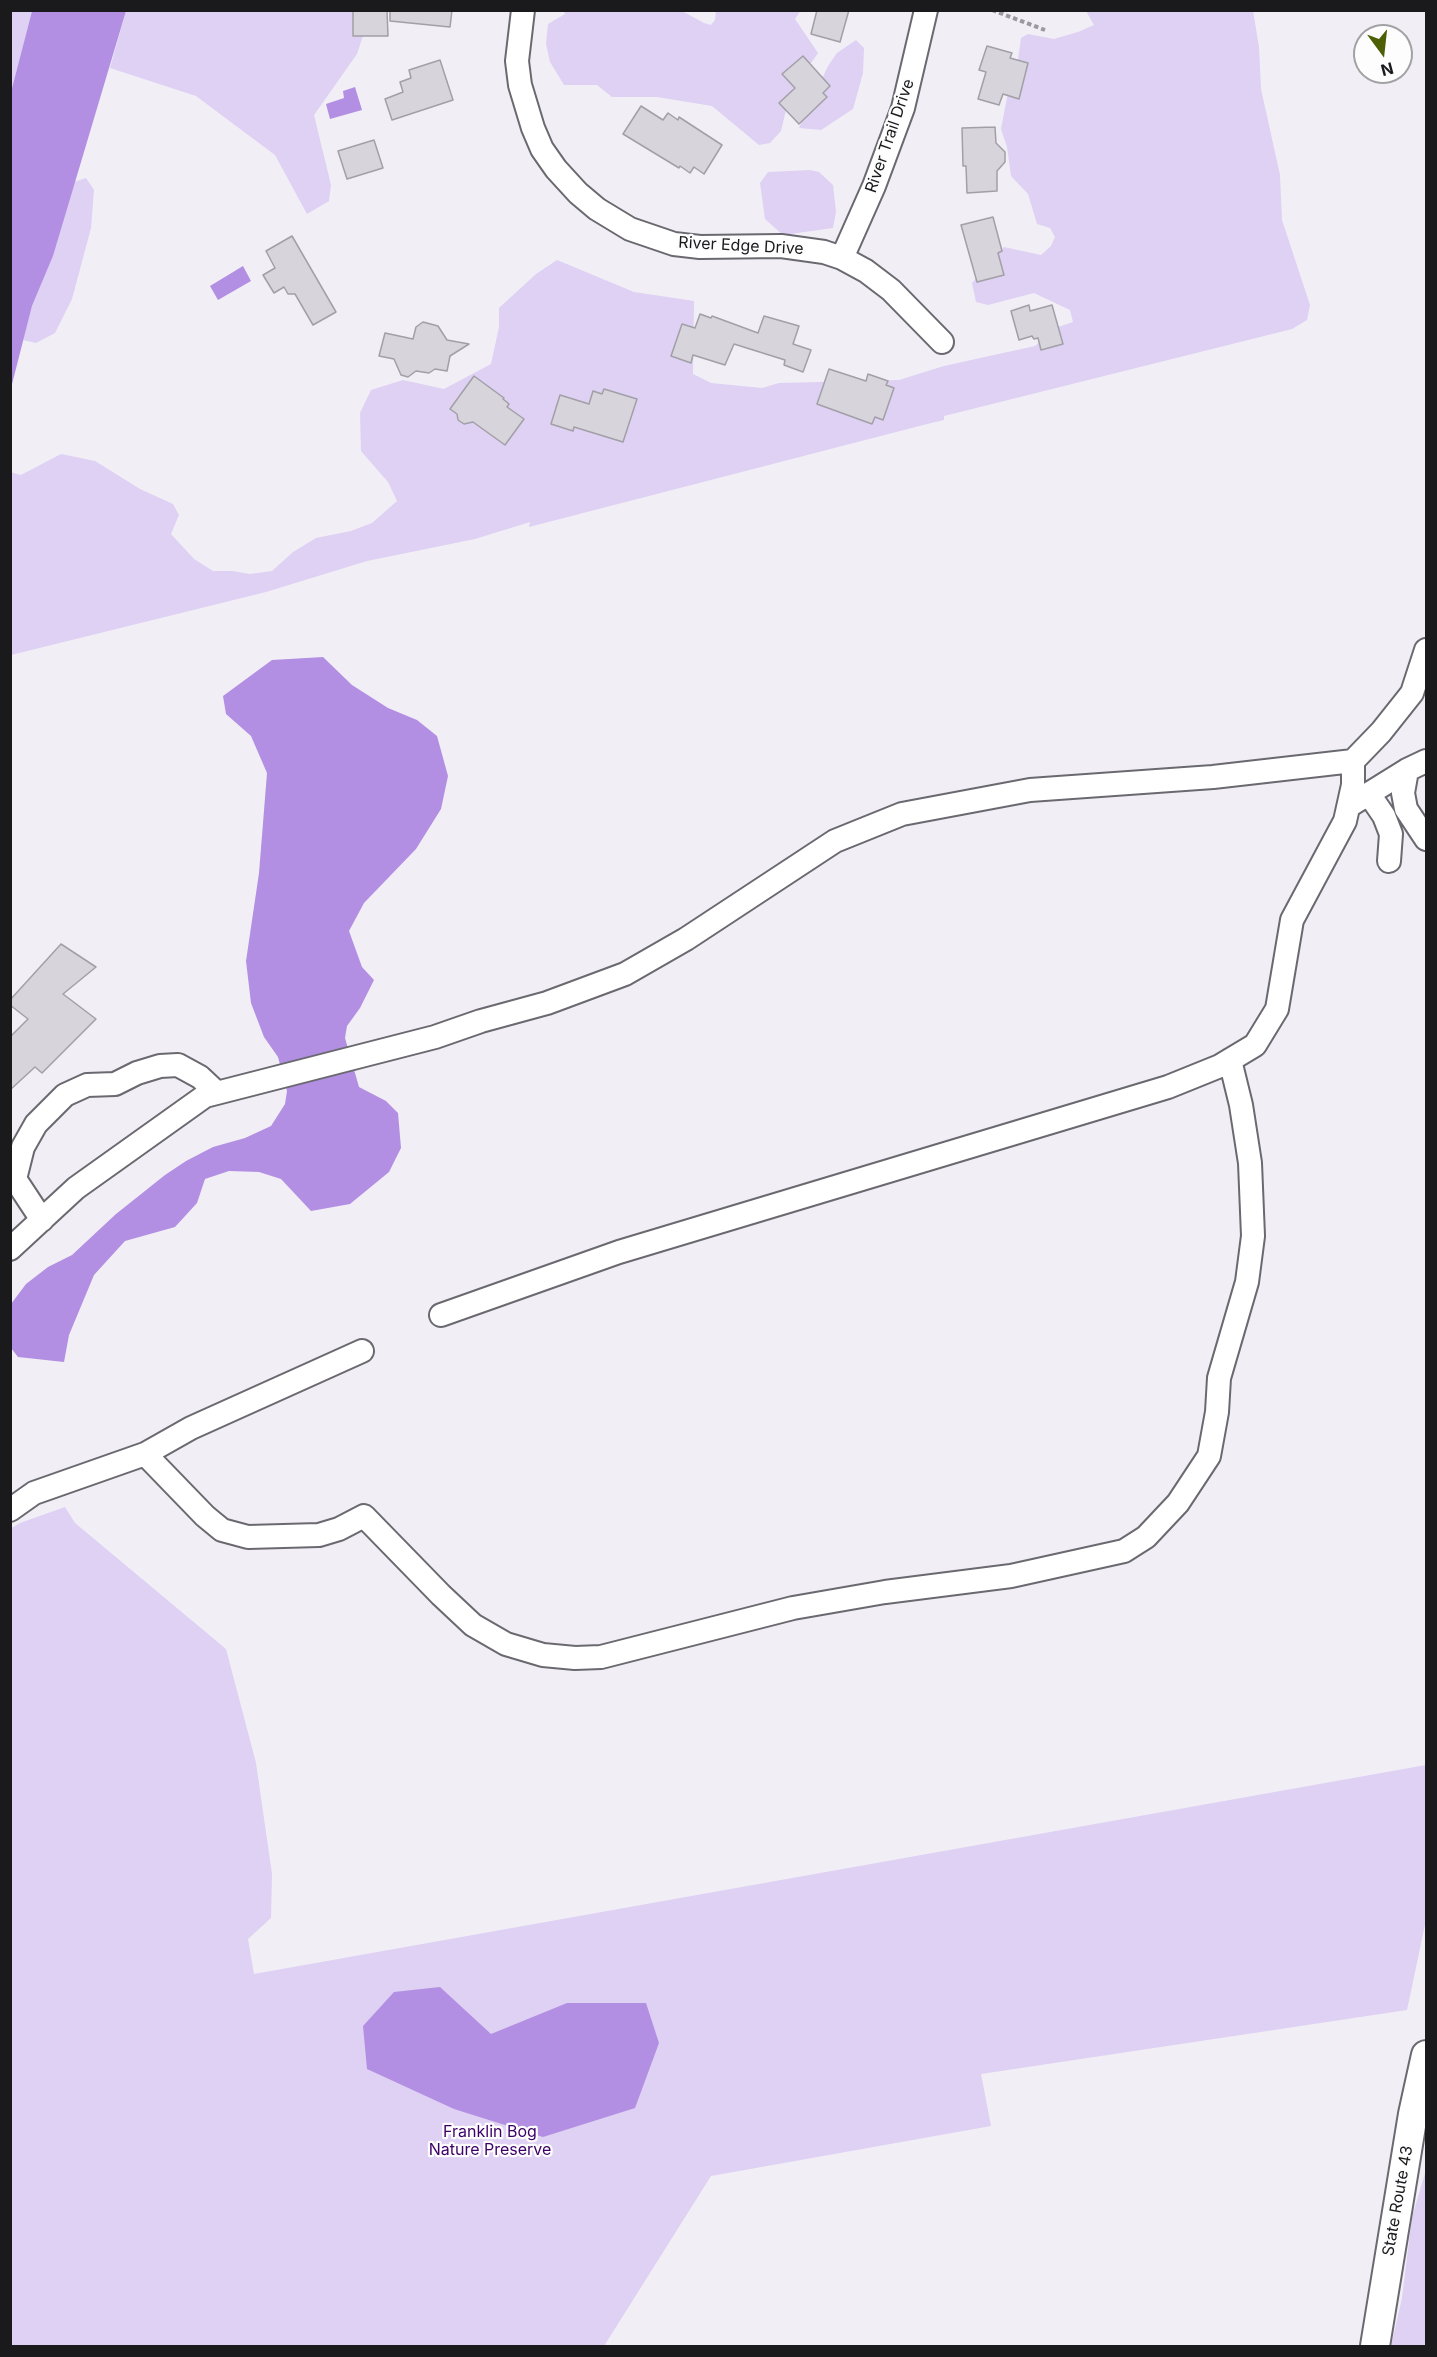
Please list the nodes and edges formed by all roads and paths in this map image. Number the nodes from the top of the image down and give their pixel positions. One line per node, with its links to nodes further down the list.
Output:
1 (523, 10): 5 (street, River Edge Drive)
2 (926, 10): 5 (street, River Trail Drive)
3 (992, 10): 4 (path)
4 (1045, 30)
5 (842, 258): 6 (street, River Edge Drive)
6 (942, 342)
7 (1426, 650): 8 (street)
8 (1419, 690): 9 (street)
9 (1353, 761): 12 (street); 16 (street)
10 (1417, 766): 11 (street); 13 (street)
11 (1369, 794): 12 (street); 14 (street)
12 (1349, 806): 15 (street)
13 (1426, 839)
14 (1389, 861)
15 (1230, 1060): 20 (street); 22 (street)
16 (216, 1092): 17 (street); 18 (street)
17 (13, 1181): 18 (street)
18 (42, 1220): 19 (street)
19 (10, 1249)
20 (441, 1315)
21 (362, 1351): 22 (street)
22 (145, 1454): 23 (street)
23 (10, 1510)
24 (1426, 2055): 25 (main road, State Route 43)
25 (1375, 2346)

